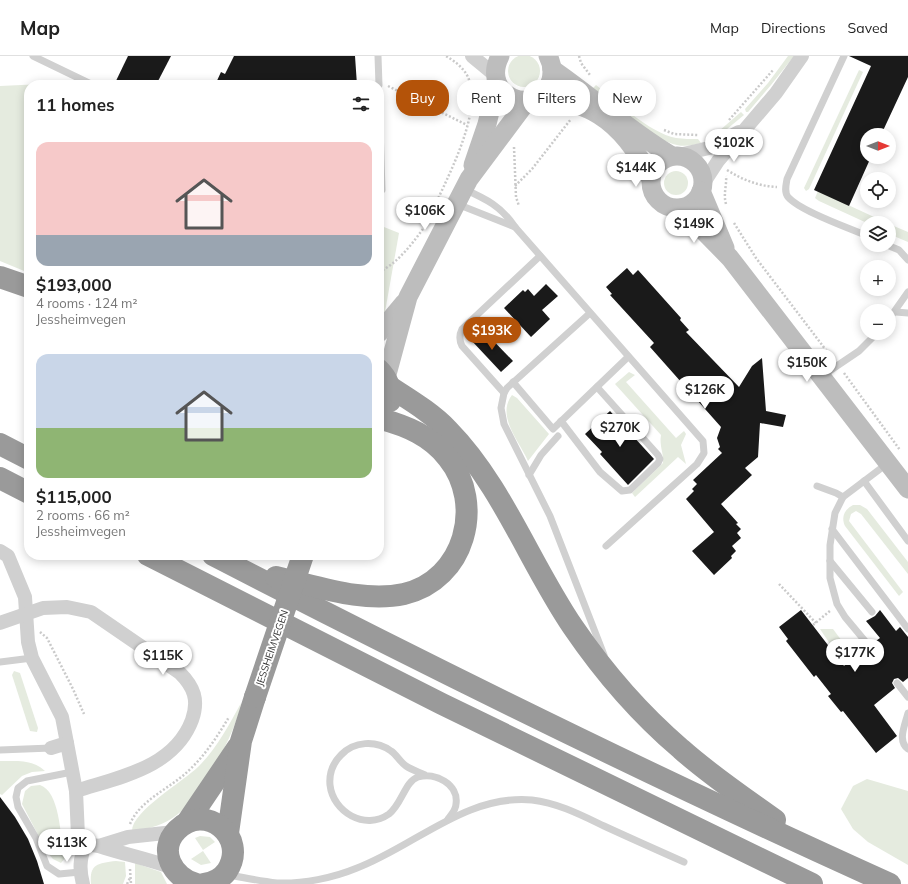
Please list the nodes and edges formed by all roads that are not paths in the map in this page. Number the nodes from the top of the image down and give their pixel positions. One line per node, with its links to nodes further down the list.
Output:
1 (33, 56): 9 (lane)
2 (378, 56): 10 (lane)
3 (472, 56): 8 (street)
4 (500, 56): 8 (street)
5 (802, 56): 15 (street)
6 (844, 56): 22 (lane)
7 (550, 60): 11 (street); 16 (street)
8 (496, 79): 12 (street); 19 (street)
9 (83, 80)
10 (379, 80)
11 (550, 80)
12 (523, 98)
13 (523, 111): 19 (street)
14 (590, 111): 17 (street)
15 (746, 128): 16 (street); 18 (street)
16 (675, 156): 17 (street); 18 (street)
17 (651, 179): 20 (street)
18 (702, 187): 20 (street); 25 (street)
19 (463, 190): 21 (lane); 21 (lane); 30 (street)
20 (680, 208): 25 (street)
21 (515, 227): 24 (lane)
22 (860, 233)
23 (896, 249): 26 (lane)
24 (540, 256): 32 (lane); 41 (lane)
25 (730, 258): 37 (street)
26 (908, 260)
27 (0, 277): 28 (highway)
28 (24, 285)
29 (908, 292): 31 (lane)
30 (408, 297): 34 (street); 38 (street)
31 (896, 312): 33 (lane)
32 (590, 313): 36 (lane); 39 (lane)
33 (908, 313)
34 (384, 327)
35 (870, 340): 37 (lane)
36 (628, 357): 40 (lane); 58 (lane)
37 (822, 376): 48 (street)
38 (385, 379): 42 (highway); 72 (highway)
39 (513, 382): 41 (lane); 44 (lane)
40 (597, 387): 44 (lane); 44 (lane)
41 (504, 393): 49 (lane)
42 (384, 413)
43 (384, 421): 64 (highway)
44 (561, 421)
45 (558, 436): 49 (lane)
46 (0, 444): 47 (highway)
47 (24, 457)
48 (896, 458): 51 (lane); 53 (street)
49 (529, 475): 72 (lane)
50 (0, 478): 54 (highway)
51 (864, 482): 55 (lane); 57 (lane)
52 (817, 486): 55 (lane)
53 (908, 489)
54 (24, 490)
55 (843, 498): 56 (lane)
56 (832, 529): 63 (lane); 68 (lane)
57 (908, 541)
58 (606, 546)
59 (0, 551): 66 (street)
60 (158, 560): 95 (highway)
61 (222, 560): 64 (highway)
62 (301, 560): 76 (highway, JESSHEIMVEGEN, bridge)
63 (830, 561): 65 (lane); 69 (lane)
64 (232, 565): 88 (highway)
65 (872, 612)
66 (26, 615): 67 (street); 70 (street); 83 (street)
67 (0, 623)
68 (908, 629)
69 (870, 647)
70 (32, 658): 71 (lane); 77 (street)
71 (0, 662)
72 (612, 678): 88 (highway)
73 (898, 683): 74 (lane)
74 (908, 697)
75 (908, 713): 80 (lane)
76 (241, 740): 85 (highway, JESSHEIMVEGEN); 86 (highway, JESSHEIMVEGEN)
77 (67, 743): 78 (street); 81 (street)
78 (51, 748): 79 (lane)
79 (0, 750)
80 (908, 750)
81 (72, 772): 83 (street); 92 (lane)
82 (425, 775): 82 (lane); 84 (lane)
83 (76, 791): 87 (street)
84 (448, 819): 89 (lane); 91 (lane)
85 (181, 827): 86 (highway); 87 (street); 90 (highway, JESSHEIMVEGEN)
86 (228, 833): 91 (highway)
87 (92, 845): 90 (street); 92 (street)
88 (822, 853): 96 (highway)
89 (684, 862)
90 (172, 868): 93 (highway)
91 (225, 874): 94 (highway)
92 (81, 878)
93 (196, 884)
94 (204, 884)
95 (812, 884)
96 (890, 884)

